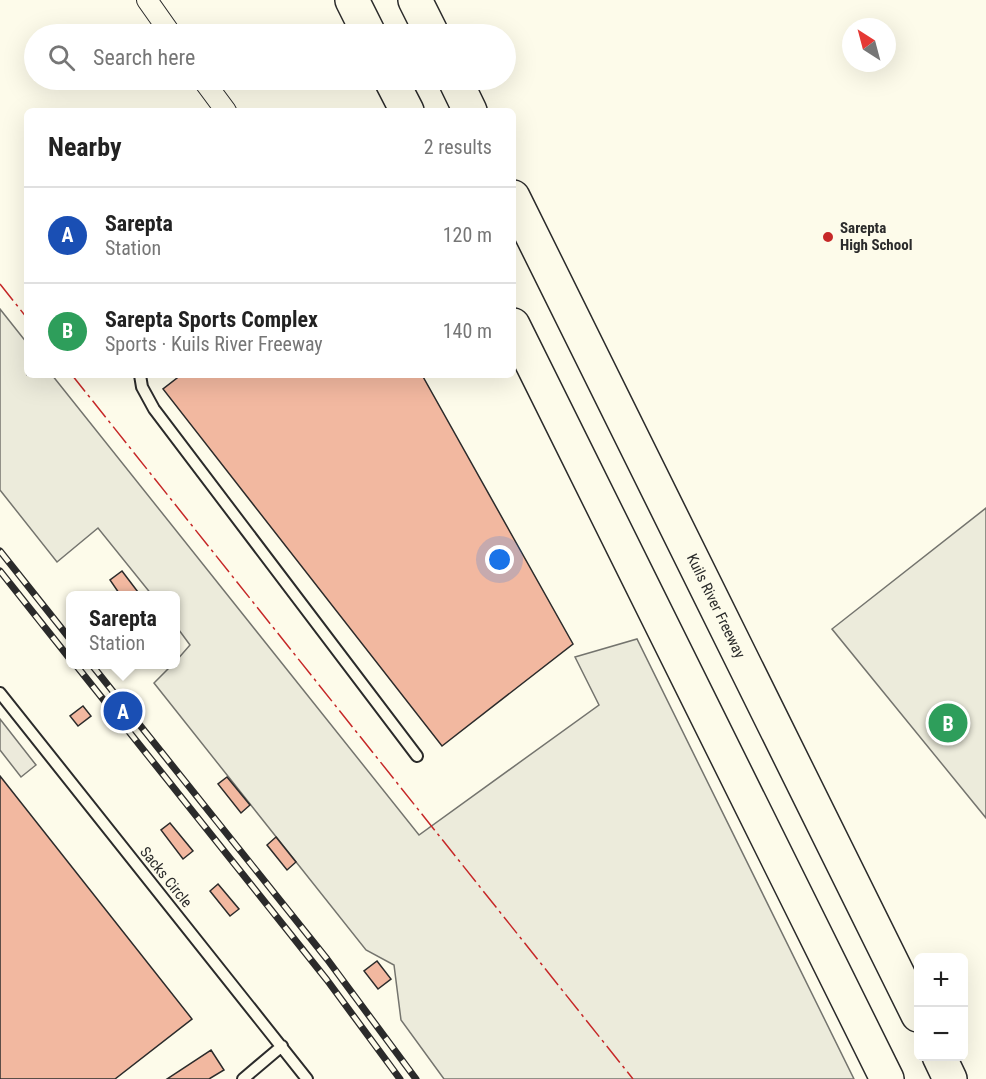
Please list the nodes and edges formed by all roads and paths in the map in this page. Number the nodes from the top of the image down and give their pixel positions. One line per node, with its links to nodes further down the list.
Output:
1 (147, 0): 4 (street)
2 (352, 0): 5 (highway)
3 (415, 0): 6 (highway)
4 (164, 24)
5 (364, 24)
6 (427, 24)
7 (210, 90): 10 (street)
8 (396, 90): 11 (highway)
9 (459, 90): 12 (highway)
10 (224, 108)
11 (405, 108)
12 (468, 108)
13 (516, 203): 18 (highway, Kuils River Freeway)
14 (516, 331): 23 (highway)
15 (140, 378): 17 (lane)
16 (0, 693): 19 (lane, Sacks Circle)
17 (417, 756)
18 (914, 1007)
19 (282, 1046): 21 (lane); 22 (lane, Sacks Circle)
20 (941, 1061): 24 (highway)
21 (243, 1079)
22 (307, 1079)
23 (887, 1079)
24 (950, 1079)

